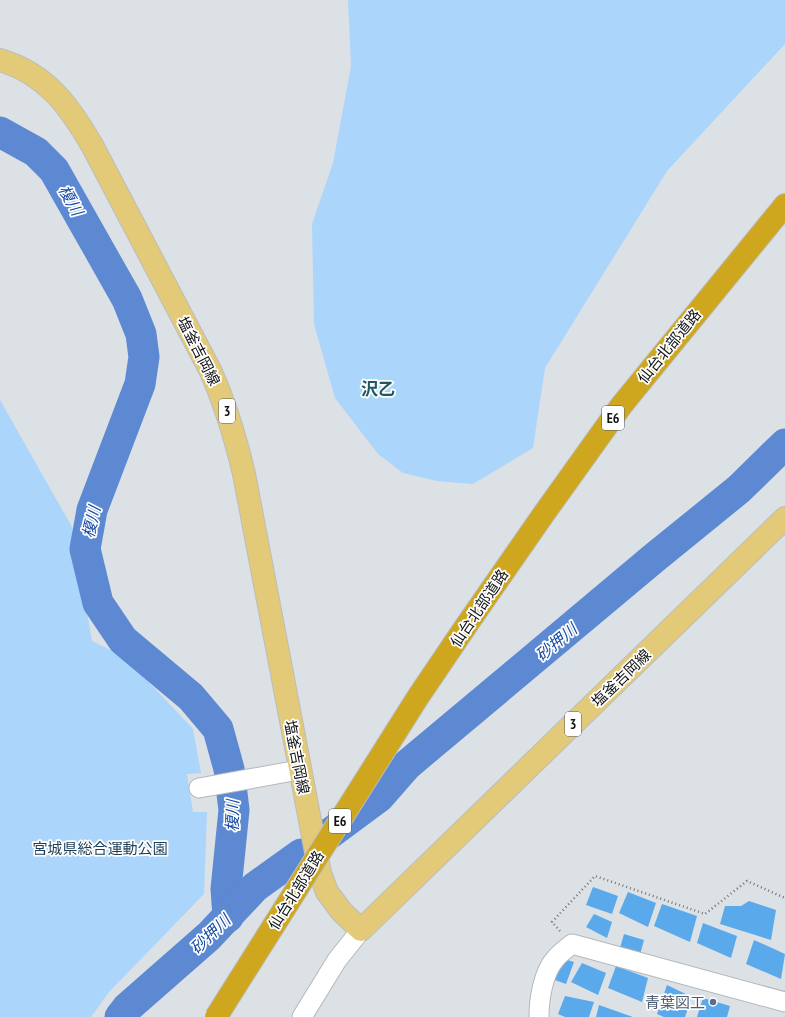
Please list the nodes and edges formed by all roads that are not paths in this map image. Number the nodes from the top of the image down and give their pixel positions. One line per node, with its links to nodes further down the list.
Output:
1 (0, 60): 4 (main road, 塩釜吉岡線 / 3)
2 (781, 212): 9 (highway, 仙台北部道路 / E6, bridge)
3 (785, 518): 6 (main road, 塩釜吉岡線 / 3)
4 (299, 770): 5 (street); 6 (main road, 塩釜吉岡線 / 3)
5 (199, 788)
6 (361, 930): 10 (street)
7 (785, 1002): 11 (street)
8 (785, 1011): 12 (street)
9 (216, 1017)
10 (302, 1017)
11 (539, 1017)
12 (784, 1017)

